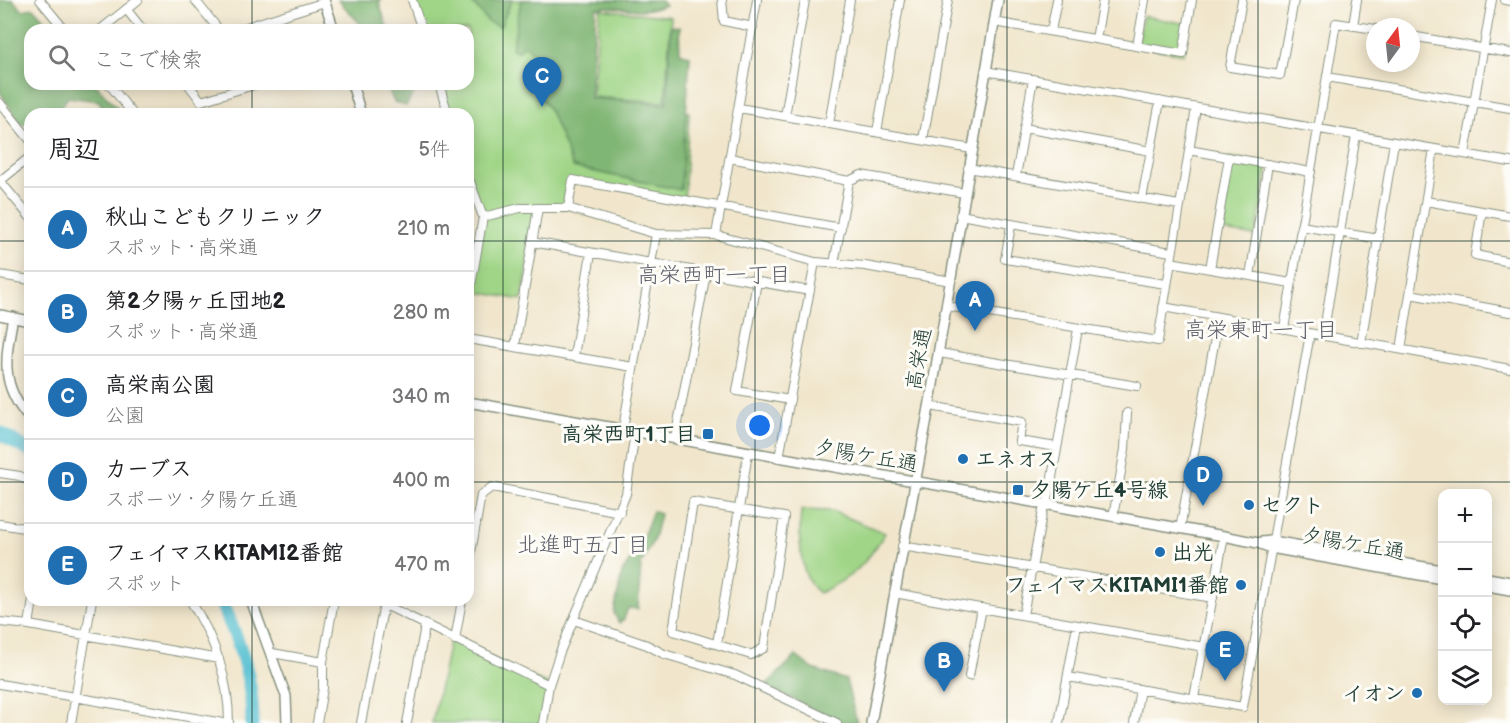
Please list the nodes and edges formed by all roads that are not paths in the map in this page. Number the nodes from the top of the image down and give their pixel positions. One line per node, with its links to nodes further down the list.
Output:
1 (138, 0): 23 (street)
2 (195, 0): 28 (street)
3 (412, 0): 31 (street)
4 (722, 0): 33 (street)
5 (757, 0): 33 (street)
6 (805, 0): 58 (street)
7 (850, 0): 59 (street)
8 (900, 0): 62 (street)
9 (948, 0): 65 (street)
10 (998, 0): 24 (street, 高栄通)
11 (1057, 0): 35 (street)
12 (1103, 0): 37 (street)
13 (1145, 0): 38 (street)
14 (1192, 0): 38 (street)
15 (1242, 0): 16 (street)
16 (1294, 0)
17 (1357, 0): 32 (street)
18 (1492, 0): 39 (street)
19 (1505, 0): 22 (street)
20 (43, 1): 25 (street)
21 (325, 1): 29 (street); 30 (street)
22 (1510, 1)
23 (126, 9): 26 (street); 27 (street)
24 (994, 22): 35 (street); 41 (street, 高栄通)
25 (60, 24)
26 (107, 24)
27 (138, 24)
28 (214, 24)
29 (255, 24)
30 (332, 24)
31 (420, 24)
32 (1353, 26): 34 (street); 42 (street)
33 (753, 27): 55 (street)
34 (1366, 28)
35 (1051, 31): 37 (street)
36 (1420, 37): 39 (street)
37 (1096, 39): 38 (street)
38 (1137, 46)
39 (1484, 48): 40 (street); 50 (street)
40 (1510, 53)
41 (985, 70): 43 (street); 67 (street, 高栄通)
42 (1327, 77): 50 (street); 61 (street)
43 (1033, 79): 49 (street); 60 (street)
44 (114, 90): 52 (street)
45 (193, 90): 46 (street)
46 (236, 90)
47 (353, 90): 53 (street)
48 (441, 90): 54 (street)
49 (1160, 101): 56 (street); 70 (street)
50 (1475, 102): 57 (street); 71 (street)
51 (0, 103): 63 (street)
52 (128, 108)
53 (358, 108)
54 (446, 108)
55 (739, 108): 58 (street); 73 (street)
56 (1196, 108): 61 (street); 69 (street)
57 (1510, 108)
58 (785, 116): 59 (street)
59 (829, 124): 62 (street)
60 (1024, 128): 70 (street); 79 (street)
61 (1318, 129): 64 (street); 78 (street)
62 (878, 132): 65 (street)
63 (24, 133)
64 (1356, 135): 66 (street); 99 (street)
65 (923, 140): 67 (street)
66 (1395, 142): 68 (street); 102 (street)
67 (972, 149): 77 (street, 高栄通)
68 (1434, 149): 71 (street); 84 (street)
69 (1189, 150): 72 (street); 85 (street)
70 (1151, 151): 83 (street)
71 (1465, 154): 75 (street)
72 (1229, 157): 76 (street); 112 (street)
73 (730, 158): 80 (street); 86 (street)
74 (24, 162): 90 (street)
75 (1510, 162)
76 (1268, 164): 78 (street); 115 (street)
77 (968, 168): 79 (street); 81 (street, 高栄通)
78 (1311, 172): 97 (street)
79 (1016, 176): 83 (street)
80 (849, 181): 81 (street); 98 (street)
81 (964, 193): 93 (street, 高栄通)
82 (474, 194): 89 (street)
83 (1142, 199): 85 (street)
84 (1425, 201): 92 (street); 122 (street)
85 (1179, 205): 104 (street)
86 (722, 206): 88 (street); 98 (street); 101 (street)
87 (538, 208): 88 (street); 95 (street); 103 (street)
88 (568, 208): 100 (street)
89 (479, 209): 91 (street); 95 (street)
90 (24, 210)
91 (474, 211)
92 (1482, 211): 94 (street); 108 (street)
93 (960, 215): 96 (street); 117 (street, 高栄通)
94 (1510, 216)
95 (483, 217): 111 (street)
96 (1011, 226): 104 (street); 120 (street)
97 (1301, 226): 99 (street); 119 (street)
98 (841, 228): 110 (street)
99 (1340, 233): 102 (street); 133 (street)
100 (656, 234): 101 (street); 109 (street)
101 (717, 236): 106 (street)
102 (1379, 239): 135 (street)
103 (532, 242): 105 (street); 136 (street)
104 (1171, 252): 107 (street)
105 (591, 253): 109 (street); 139 (street)
106 (815, 262): 110 (street); 121 (street)
107 (1170, 262): 112 (street); 120 (street)
108 (1510, 262)
109 (652, 264): 113 (street); 140 (street)
110 (834, 264): 117 (street)
111 (474, 268)
112 (1210, 269): 115 (street)
113 (706, 273): 118 (street); 151 (street)
114 (0, 275): 116 (street)
115 (1250, 276): 119 (street)
116 (24, 279)
117 (951, 281): 123 (street, 高栄通)
118 (757, 282): 121 (street); 144 (street)
119 (1292, 283): 131 (street)
120 (1166, 284): 124 (street)
121 (810, 291): 144 (street)
122 (1410, 294): 125 (street); 137 (street)
123 (947, 306): 130 (street); 138 (street, 高栄通)
124 (1163, 307): 128 (street); 130 (street)
125 (1510, 312)
126 (0, 315): 127 (street)
127 (13, 317): 129 (street); 147 (street)
128 (1219, 317): 131 (street); 165 (street)
129 (24, 320)
130 (1078, 328): 142 (street)
131 (1284, 329): 132 (street)
132 (1310, 334): 133 (street); 167 (street)
133 (1323, 336): 135 (street)
134 (474, 340): 136 (street)
135 (1361, 343): 137 (street)
136 (514, 346): 139 (street)
137 (1401, 349): 141 (street)
138 (939, 353): 142 (street); 146 (street, 高栄通)
139 (573, 356): 140 (street)
140 (633, 367): 149 (street)
141 (1510, 369)
142 (1070, 375): 143 (street); 152 (street)
143 (1137, 386)
144 (789, 400): 154 (street)
145 (474, 403): 149 (street, 夕陽ケ丘通)
146 (930, 406): 152 (street); 157 (street, 高栄通)
147 (24, 412)
148 (1127, 413): 162 (street)
149 (623, 429): 150 (street, 夕陽ケ丘通)
150 (635, 432): 151 (street, 夕陽ケ丘通); 161 (street)
151 (675, 439): 153 (street, 夕陽ケ丘通)
152 (1058, 447): 158 (street)
153 (748, 453): 154 (street, 夕陽ケ丘通); 159 (street)
154 (779, 458): 157 (street, 夕陽ケ丘通)
155 (0, 473): 156 (street)
156 (24, 478)
157 (915, 483): 158 (street, 夕陽ケ丘通); 168 (street, 高栄通)
158 (1045, 505): 162 (street, 夕陽ケ丘通); 169 (street)
159 (739, 509): 195 (street); 195 (street); 195 (street)
160 (474, 511): 161 (street)
161 (620, 512): 188 (street)
162 (1113, 517): 165 (street, 夕陽ケ丘通)
163 (0, 524): 164 (street)
164 (24, 528)
165 (1180, 529): 166 (street, 夕陽ケ丘通)
166 (1224, 536): 167 (street, 夕陽ケ丘通); 177 (street)
167 (1272, 544): 170 (street, 夕陽ケ丘通); 171 (street, 夕陽ケ丘通); 206 (street)
168 (902, 546): 169 (street); 176 (street, 高栄通)
169 (1032, 569): 177 (street); 187 (street)
170 (1438, 569)
171 (1438, 578)
172 (1492, 579): 173 (street)
173 (1510, 582)
174 (1492, 587): 175 (street)
175 (1510, 590)
176 (894, 593): 186 (street); 216 (street, 高栄通)
177 (1213, 598): 196 (street)
178 (32, 606): 190 (street)
179 (91, 606): 193 (street)
180 (193, 606): 198 (street)
181 (253, 606): 197 (street)
182 (333, 606): 199 (street)
183 (384, 606): 212 (street)
184 (388, 606): 192 (street)
185 (461, 606): 194 (street)
186 (982, 608): 187 (street); 200 (street)
187 (1023, 615): 191 (street)
188 (574, 620): 203 (street); 215 (street)
189 (0, 622): 190 (street)
190 (29, 625): 193 (street)
191 (1077, 625): 196 (street); 201 (street)
192 (425, 626): 194 (street); 213 (street)
193 (85, 637): 198 (street); 205 (street)
194 (455, 640): 203 (street)
195 (717, 644)
196 (1204, 646): 206 (street)
197 (272, 653): 199 (street); 210 (street)
198 (219, 659): 209 (street)
199 (323, 662): 211 (street)
200 (969, 676)
201 (1068, 677): 204 (street); 217 (street)
202 (0, 684): 205 (street)
203 (549, 685): 214 (street)
204 (1140, 689): 206 (street); 218 (street)
205 (75, 697): 207 (street); 208 (street)
206 (1194, 698)
207 (71, 723)
208 (223, 723)
209 (229, 723)
210 (287, 723)
211 (317, 723)
212 (361, 723)
213 (407, 723)
214 (543, 723)
215 (837, 723)
216 (871, 723)
217 (1059, 723)
218 (1134, 723)

